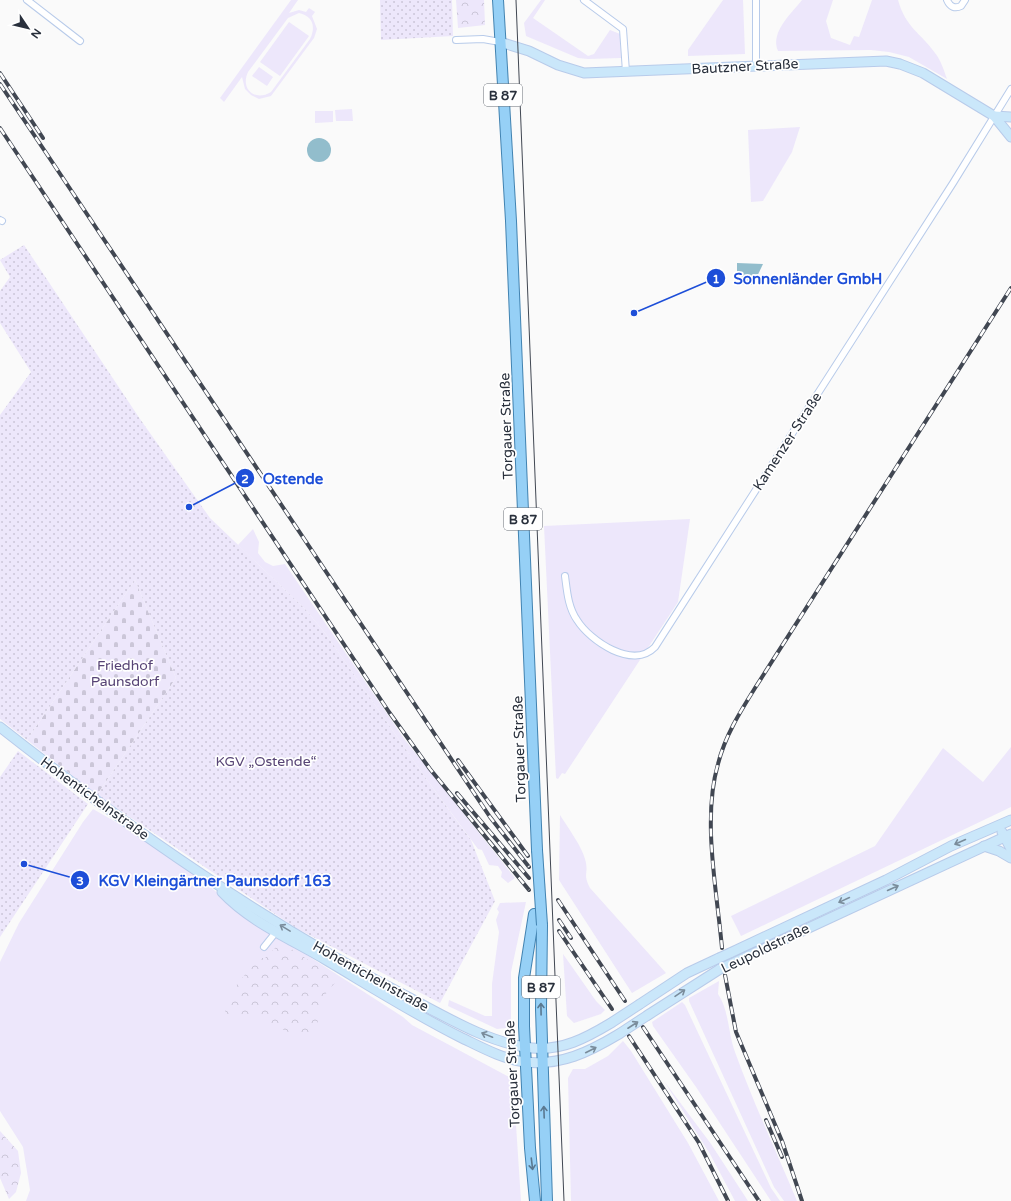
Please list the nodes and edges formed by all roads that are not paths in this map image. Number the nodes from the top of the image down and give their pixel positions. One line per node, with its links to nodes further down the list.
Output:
1 (27, 0): 8 (street)
2 (498, 0): 9 (main road, Torgauer Straße / B 87)
3 (584, 0): 11 (street)
4 (756, 0): 10 (street)
5 (947, 0): 6 (street)
6 (965, 0)
7 (456, 40): 9 (street, Bautzner Straße)
8 (80, 41)
9 (500, 42): 11 (main road, Bautzner Straße); 22 (main road, Torgauer Straße / B 87)
10 (756, 66): 11 (main road, Bautzner Straße); 13 (main road, Bautzner Straße)
11 (626, 72)
12 (1011, 89): 13 (street)
13 (994, 116): 14 (main road); 15 (main road); 16 (street, Kamenzer Straße)
14 (1011, 117)
15 (1011, 136)
16 (565, 576)
17 (0, 727): 25 (main road, Hohentichelnstraße)
18 (1010, 823): 19 (main road, Leupoldstraße)
19 (999, 825): 20 (main road); 29 (main road, Leupoldstraße, one-way to 29, bridge)
20 (1007, 835): 21 (main road, Leupoldstraße); 23 (main road)
21 (984, 846): 24 (main road); 31 (main road, Leupoldstraße, one-way to 21, bridge)
22 (537, 848): 28 (main road, Torgauer Straße / B 87, bridge); 29 (main road, Torgauer Straße / B 87, one-way to 22, bridge)
23 (1011, 849)
24 (1011, 858)
25 (211, 881): 26 (main road, Hohentichelnstraße); 28 (main road, Hohentichelnstraße, one-way to 25)
26 (276, 932): 27 (street); 30 (main road, Hohentichelnstraße)
27 (264, 947)
28 (524, 1047): 29 (main road, Hohentichelnstraße); 30 (main road, Torgauer Straße / B 87)
29 (542, 1048): 31 (main road, Torgauer Straße / B 87)
30 (525, 1062): 31 (main road, Leupoldstraße); 32 (main road, Torgauer Straße / B 87, one-way to 32)
31 (542, 1062): 33 (main road, Torgauer Straße / B 87, one-way to 31)
32 (535, 1201)
33 (547, 1201)

